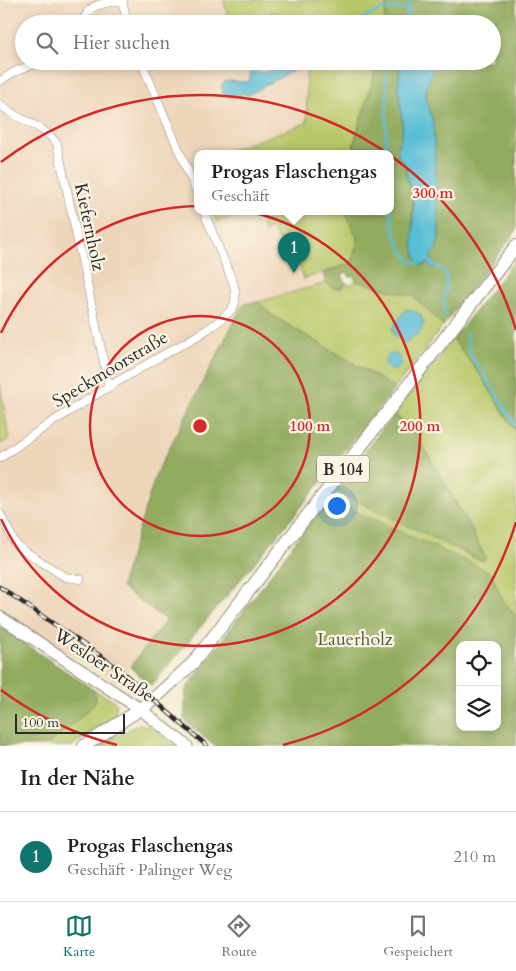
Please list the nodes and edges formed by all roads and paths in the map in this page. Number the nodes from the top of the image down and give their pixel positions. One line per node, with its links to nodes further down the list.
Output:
1 (122, 0): 2 (street); 3 (street)
2 (86, 15)
3 (126, 15)
4 (19, 70): 6 (street)
5 (145, 70): 8 (street)
6 (0, 81)
7 (0, 104): 11 (street, Kiefernholz)
8 (194, 186)
9 (205, 215): 11 (street, Speckmoorstraße)
10 (516, 246): 16 (main road, B 104)
11 (109, 386): 12 (street, Speckmoorstraße)
12 (0, 458)
13 (0, 514): 14 (street)
14 (80, 579)
15 (0, 617): 16 (street, Wesloer Straße)
16 (140, 709): 17 (main road, B 104); 18 (street, Wesloer Straße)
17 (84, 746)
18 (187, 746)

